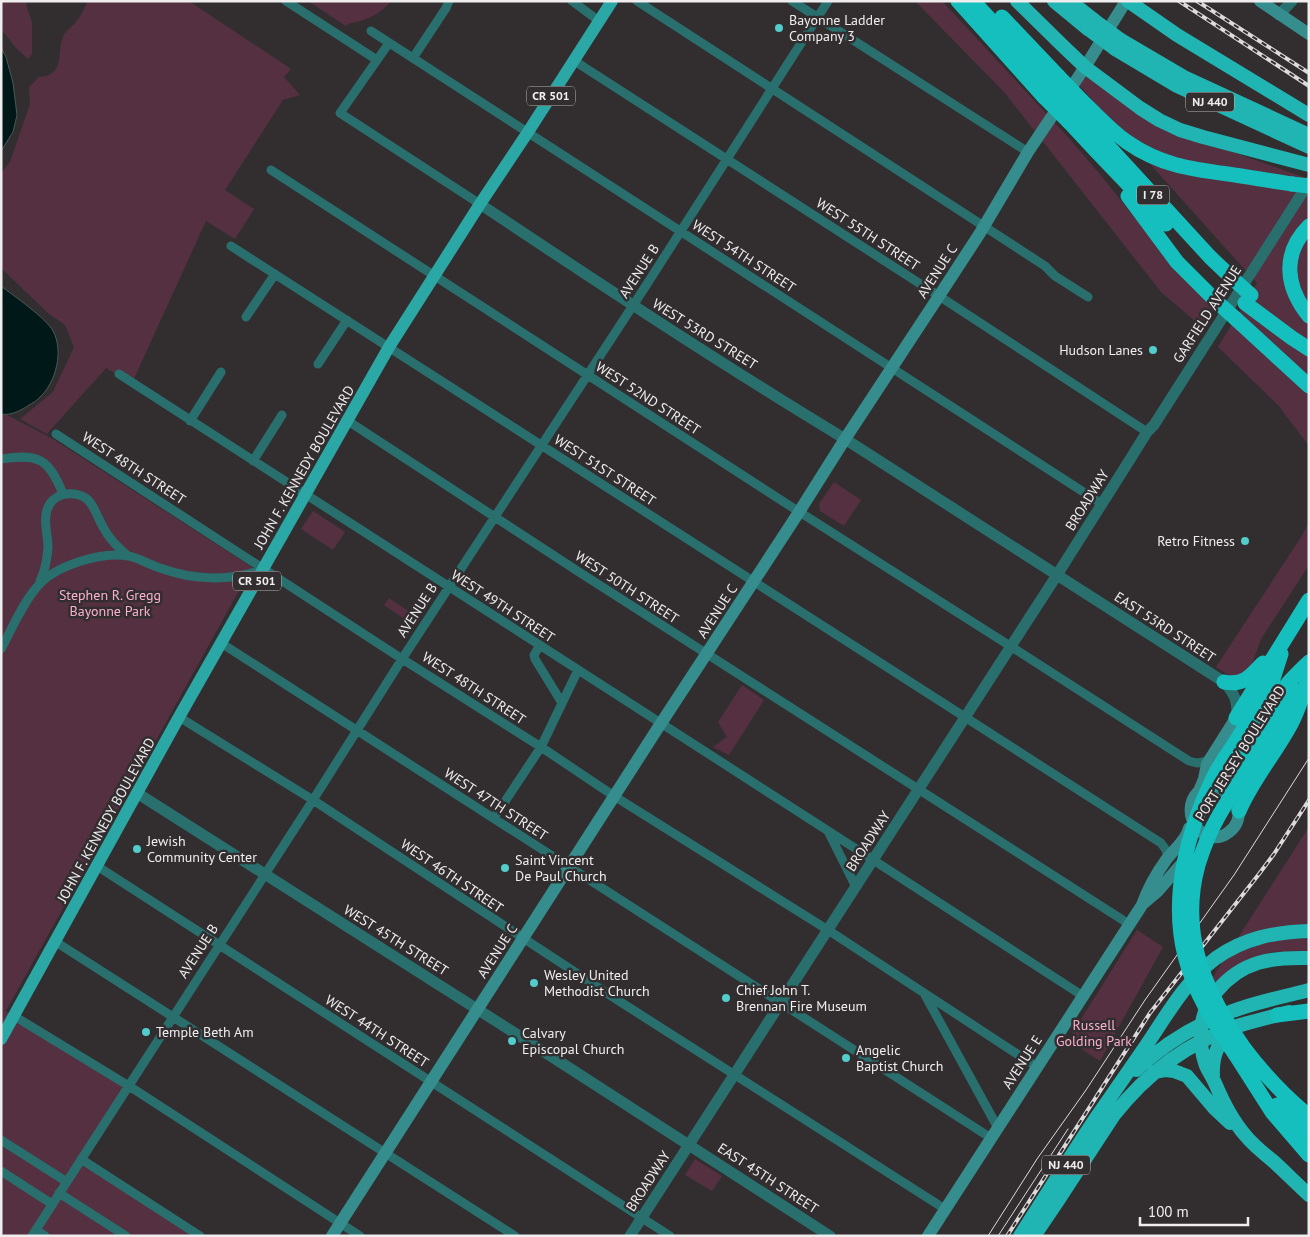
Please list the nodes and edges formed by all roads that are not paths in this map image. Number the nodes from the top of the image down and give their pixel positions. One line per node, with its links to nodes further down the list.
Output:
1 (286, 1): 26 (street)
2 (449, 1): 25 (street)
3 (572, 1): 19 (street)
4 (612, 1): 19 (main road, JOHN F. KENNEDY BOULEVARD / CR 501)
5 (638, 1): 30 (street)
6 (792, 1): 18 (street)
7 (828, 1): 18 (street, AVENUE B)
8 (958, 1): 29 (highway, I 78)
9 (973, 1): 29 (highway, I 78)
10 (986, 1): 29 (highway)
11 (1054, 1): 20 (highway, NJ 440)
12 (1070, 1): 20 (highway, NJ 440)
13 (1127, 1): 28 (main road, AVENUE C); 32 (highway)
14 (1260, 1): 17 (main road)
15 (1292, 1): 17 (street)
16 (1018, 3): 28 (highway)
17 (1279, 15): 22 (main road)
18 (818, 18): 30 (street, AVENUE B); 36 (street)
19 (599, 20): 27 (main road, JOHN F. KENNEDY BOULEVARD / CR 501)
20 (1091, 25): 24 (highway, NJ 440, bridge)
21 (371, 31): 23 (street, WEST 54TH STREET)
22 (1309, 34)
23 (389, 43): 25 (street, WEST 54TH STREET); 26 (street)
24 (1118, 45): 34 (highway, NJ 440); 35 (highway, NJ 440)
25 (413, 58): 33 (street, WEST 54TH STREET)
26 (377, 60): 42 (street, WEST 53RD STREET)
27 (573, 60): 33 (main road, JOHN F. KENNEDY BOULEVARD / CR 501); 38 (street, WEST 55TH STREET)
28 (1085, 67): 36 (main road, AVENUE C); 39 (highway)
29 (1051, 86): 31 (highway, I 78, bridge); 31 (highway, bridge)
30 (772, 88): 38 (street, AVENUE B); 43 (street)
31 (1076, 111): 37 (highway, I 78); 41 (highway, bridge); 49 (highway, I 78)
32 (1309, 116)
33 (528, 132): 42 (main road, JOHN F. KENNEDY BOULEVARD / CR 501); 45 (street, WEST 54TH STREET)
34 (1309, 135)
35 (1309, 147)
36 (1028, 152): 43 (main road, AVENUE C)
37 (1097, 152): 49 (highway, I 78); 65 (highway, bridge)
38 (726, 160): 45 (street, AVENUE B); 50 (street, WEST 55TH STREET)
39 (1307, 165)
40 (271, 170): 48 (street, WEST 52ND STREET)
41 (1309, 184): 69 (street, GARFIELD AVENUE)
42 (480, 204): 48 (main road, JOHN F. KENNEDY BOULEVARD / CR 501); 53 (street, WEST 53RD STREET)
43 (984, 226): 50 (main road, AVENUE C); 51 (street)
44 (1309, 226): 54 (highway)
45 (680, 232): 53 (street, AVENUE B); 61 (street, WEST 54TH STREET)
46 (231, 246): 47 (street, WEST 51ST STREET)
47 (275, 274): 55 (street); 56 (street, WEST 51ST STREET)
48 (435, 276): 58 (main road, JOHN F. KENNEDY BOULEVARD / CR 501); 64 (street, WEST 52ND STREET)
49 (1229, 282): 52 (highway, I 78, bridge)
50 (939, 296): 61 (main road, AVENUE C); 69 (street, WEST 55TH STREET)
51 (1088, 297)
52 (1248, 299): 57 (highway, I 78); 59 (highway, I 78)
53 (633, 306): 64 (street, AVENUE B); 71 (street, WEST 53RD STREET)
54 (1309, 316)
55 (246, 318)
56 (347, 320): 58 (street, WEST 51ST STREET); 60 (street)
57 (1309, 338)
58 (389, 348): 68 (main road, JOHN F. KENNEDY BOULEVARD / CR 501); 72 (street, WEST 51ST STREET)
59 (1309, 349)
60 (318, 364)
61 (891, 368): 71 (main road, AVENUE C); 78 (street, WEST 54TH STREET)
62 (221, 372): 67 (street)
63 (119, 374): 67 (street, WEST 49TH STREET)
64 (587, 375): 72 (street, AVENUE B); 79 (street, WEST 52ND STREET)
65 (1309, 386)
66 (282, 415): 74 (street)
67 (190, 420): 74 (street, WEST 49TH STREET)
68 (348, 421): 77 (main road, JOHN F. KENNEDY BOULEVARD / CR 501); 80 (street, WEST 50TH STREET)
69 (1147, 432): 75 (street, GARFIELD AVENUE)
70 (56, 434): 82 (street, WEST 48TH STREET)
71 (844, 439): 79 (main road, AVENUE C); 83 (street, WEST 53RD STREET)
72 (542, 445): 80 (street, AVENUE B); 84 (street, WEST 51ST STREET)
73 (1, 459): 76 (street)
74 (253, 461): 77 (street, WEST 49TH STREET)
75 (1129, 461): 78 (street, BROADWAY)
76 (63, 494): 81 (street); 85 (street)
77 (306, 495): 82 (main road, JOHN F. KENNEDY BOULEVARD / CR 501); 86 (street, WEST 49TH STREET)
78 (1102, 504): 83 (street, BROADWAY)
79 (800, 512): 84 (main road, AVENUE C); 91 (street, WEST 52ND STREET)
80 (495, 517): 86 (street, AVENUE B); 93 (street, WEST 50TH STREET)
81 (128, 556): 82 (street); 85 (street)
82 (264, 569): 89 (main road, JOHN F. KENNEDY BOULEVARD / CR 501); 94 (street, WEST 48TH STREET)
83 (1057, 575): 91 (street, BROADWAY); 99 (street, EAST 53RD STREET)
84 (754, 582): 93 (main road, AVENUE C); 103 (street, WEST 51ST STREET)
85 (38, 585): 92 (street)
86 (449, 587): 90 (street, WEST 49TH STREET); 94 (street, AVENUE B)
87 (1309, 600): 88 (highway)
88 (1286, 638): 99 (highway); 100 (highway); 104 (highway); 149 (highway, PORT JERSEY BOULEVARD, bridge)
89 (221, 644): 102 (main road, JOHN F. KENNEDY BOULEVARD / CR 501); 106 (street, WEST 47TH STREET)
90 (540, 645): 97 (street, WEST 49TH STREET); 101 (street)
91 (1011, 646): 103 (street, BROADWAY); 109 (street, WEST 52ND STREET)
92 (1, 650)
93 (706, 654): 105 (main road, AVENUE C); 111 (street, WEST 50TH STREET)
94 (402, 658): 106 (street, AVENUE B); 107 (street, WEST 48TH STREET)
95 (1309, 662): 100 (highway)
96 (1309, 668): 149 (highway, PORT JERSEY BOULEVARD, bridge)
97 (578, 670): 101 (street); 105 (street, WEST 49TH STREET)
98 (1309, 676): 115 (highway)
99 (1224, 682): 104 (street, EAST 53RD STREET)
100 (1286, 686): 108 (highway)
101 (562, 703): 107 (street)
102 (179, 717): 112 (main road, JOHN F. KENNEDY BOULEVARD / CR 501); 114 (street, WEST 46TH STREET)
103 (965, 717): 111 (street, BROADWAY); 120 (street, WEST 51ST STREET)
104 (1236, 718): 109 (main road)
105 (661, 724): 113 (main road, AVENUE C); 118 (street, WEST 49TH STREET)
106 (356, 731): 114 (street, AVENUE B); 117 (street, WEST 47TH STREET)
107 (541, 747): 113 (street, WEST 48TH STREET); 117 (street)
108 (1240, 759): 110 (highway); 115 (highway)
109 (1209, 761): 110 (main road)
110 (1205, 788): 115 (main road); 116 (main road)
111 (919, 789): 121 (street, BROADWAY); 127 (street, WEST 50TH STREET)
112 (137, 794): 122 (main road, JOHN F. KENNEDY BOULEVARD / CR 501); 124 (street, WEST 45TH STREET)
113 (614, 796): 123 (main road, AVENUE C); 128 (street, WEST 48TH STREET)
114 (313, 800): 124 (street, AVENUE B); 130 (street, WEST 46TH STREET)
115 (1236, 806): 119 (main road)
116 (1191, 815): 119 (main road); 120 (main road, AVENUE E)
117 (494, 818): 123 (street, WEST 47TH STREET)
118 (828, 831): 121 (street, WEST 49TH STREET); 125 (street)
119 (1221, 836): 126 (main road, AVENUE E)
120 (1168, 858): 126 (main road, AVENUE E)
121 (873, 860): 125 (street, BROADWAY); 137 (street, WEST 49TH STREET)
122 (97, 866): 131 (main road, JOHN F. KENNEDY BOULEVARD / CR 501); 132 (street, WEST 44TH STREET)
123 (569, 868): 130 (main road, AVENUE C); 138 (street, WEST 47TH STREET)
124 (264, 874): 132 (street, AVENUE B); 139 (street, WEST 45TH STREET)
125 (856, 887): 128 (street, BROADWAY)
126 (1142, 904): 127 (main road, AVENUE E)
127 (1129, 924): 137 (main road, AVENUE E)
128 (828, 930): 136 (street, WEST 48TH STREET); 138 (street, BROADWAY)
129 (1308, 931): 156 (highway)
130 (523, 939): 139 (main road, AVENUE C); 152 (street, WEST 46TH STREET)
131 (56, 942): 143 (main road, JOHN F. KENNEDY BOULEVARD / CR 501); 144 (street)
132 (219, 945): 144 (street, AVENUE B); 154 (street, WEST 44TH STREET)
133 (1309, 958): 134 (highway)
134 (1218, 990): 141 (highway); 145 (highway)
135 (1309, 990): 141 (highway, NJ 440)
136 (924, 993): 150 (street, WEST 48TH STREET); 158 (street)
137 (1082, 996): 150 (main road, AVENUE E)
138 (781, 1003): 152 (street, BROADWAY); 158 (street, WEST 47TH STREET)
139 (477, 1009): 154 (main road, AVENUE C); 162 (street, WEST 45TH STREET)
140 (1309, 1009): 142 (highway)
141 (1224, 1014): 145 (highway, NJ 440); 146 (highway)
142 (1277, 1015): 146 (highway, NJ 440)
143 (14, 1016): 147 (main road, JOHN F. KENNEDY BOULEVARD / CR 501); 155 (street)
144 (173, 1017): 155 (street, AVENUE B); 163 (street)
145 (1201, 1024): 148 (highway); 156 (highway, NJ 440)
146 (1237, 1026): 148 (highway, NJ 440); 153 (highway)
147 (1, 1039)
148 (1201, 1041): 151 (highway, NJ 440); 153 (highway)
149 (1239, 1051): 157 (highway, PORT JERSEY BOULEVARD); 159 (highway, PORT JERSEY BOULEVARD); 164 (highway)
150 (1037, 1067): 158 (main road, AVENUE E)
151 (1154, 1072): 160 (highway); 186 (highway, NJ 440)
152 (734, 1075): 162 (street, BROADWAY); 171 (street, WEST 46TH STREET)
153 (1214, 1081): 160 (highway)
154 (430, 1082): 163 (main road, AVENUE C); 172 (street, WEST 44TH STREET)
155 (129, 1086): 165 (street, AVENUE B); 173 (street)
156 (1113, 1095): 185 (highway, NJ 440)
157 (1309, 1116)
158 (995, 1133): 171 (main road, AVENUE E)
159 (1309, 1134)
160 (1246, 1136): 169 (highway)
161 (1, 1140): 167 (street)
162 (689, 1145): 172 (street, BROADWAY); 183 (street, EAST 45TH STREET)
163 (385, 1152): 173 (main road, AVENUE C); 180 (street)
164 (1307, 1152)
165 (81, 1159): 167 (street, AVENUE B); 177 (street)
166 (1, 1171): 170 (street)
167 (66, 1182): 168 (street, AVENUE B)
168 (59, 1193): 170 (street, AVENUE B); 176 (street)
169 (1309, 1195)
170 (52, 1204): 174 (street, AVENUE B)
171 (946, 1209): 184 (main road, AVENUE E)
172 (642, 1218): 181 (street, BROADWAY); 182 (street, WEST 44TH STREET)
173 (340, 1223): 178 (main road, AVENUE C); 179 (street)
174 (34, 1233): 175 (street)
175 (45, 1236)
176 (126, 1236)
177 (200, 1236)
178 (332, 1236)
179 (360, 1236)
180 (515, 1236)
181 (630, 1236)
182 (670, 1236)
183 (830, 1236)
184 (928, 1236)
185 (1020, 1236)
186 (1034, 1236)

